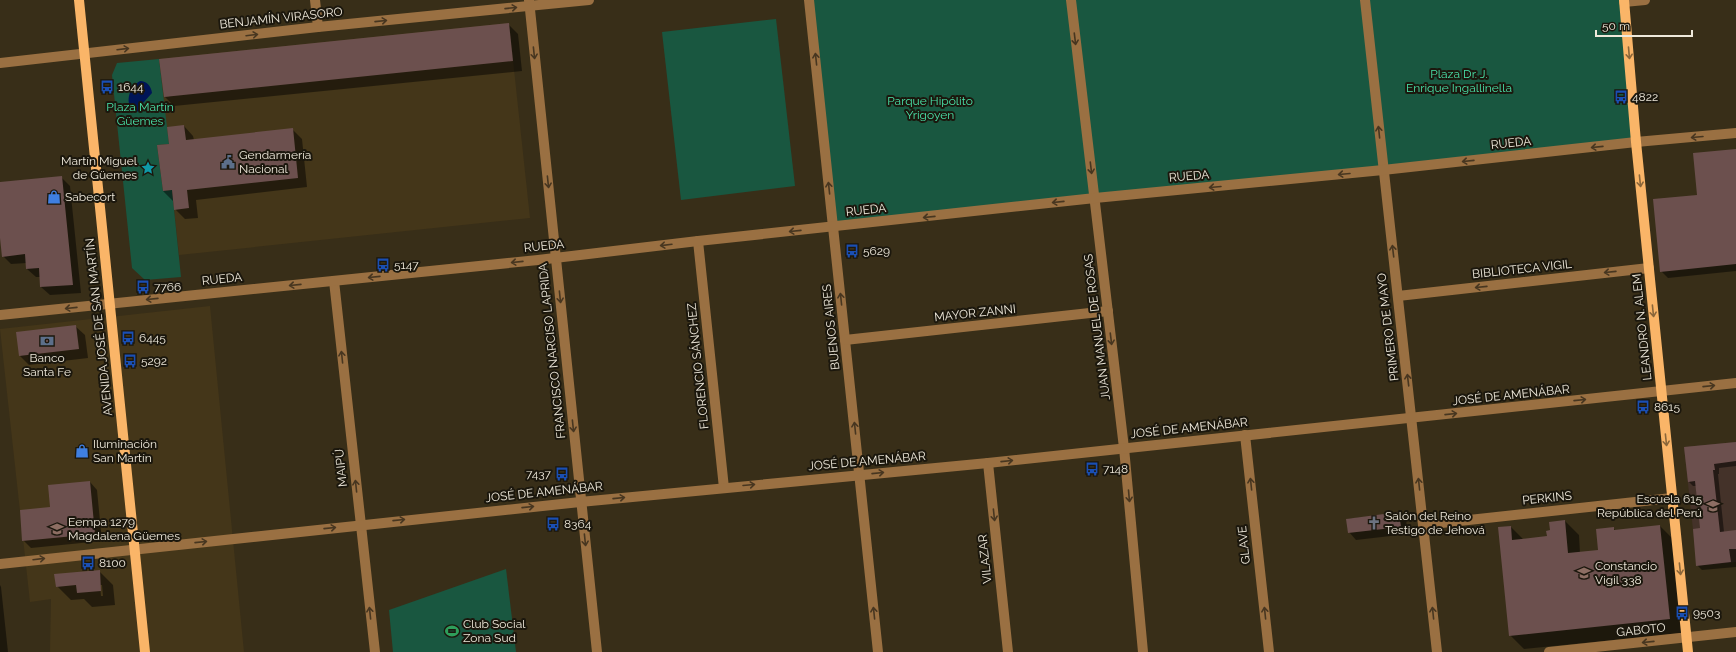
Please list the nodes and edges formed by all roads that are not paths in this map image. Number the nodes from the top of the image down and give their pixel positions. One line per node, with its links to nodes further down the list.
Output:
1 (79, 0): 11 (main road, AVENIDA JOSÉ DE SAN MARTÍN)
2 (315, 0): 10 (street)
3 (589, 0): 9 (street, BENJAMÍN VIRASORO)
4 (809, 0): 17 (street, BUENOS AIRES, one-way to 4)
5 (1071, 0): 16 (street, JUAN MANUEL DE ROSAS, one-way to 16)
6 (1365, 0): 15 (street, PRIMERO DE MAYO, one-way to 6)
7 (1645, 0): 8 (street)
8 (1624, 1): 14 (main road, LEANDRO N. ALEM, one-way to 14)
9 (529, 3): 10 (street, BENJAMÍN VIRASORO, one-way to 9); 19 (street, FRANCISCO NARCISO LAPRIDA, one-way to 19)
10 (318, 27): 11 (street, BENJAMÍN VIRASORO, one-way to 10)
11 (84, 54): 12 (street, BENJAMÍN VIRASORO); 23 (main road, AVENIDA JOSÉ DE SAN MARTÍN)
12 (0, 63)
13 (1736, 133): 14 (street, RUEDA, one-way to 14)
14 (1636, 142): 15 (street, RUEDA, one-way to 15); 20 (main road, LEANDRO N. ALEM, one-way to 20)
15 (1383, 170): 16 (street, RUEDA, one-way to 16); 22 (street, PRIMERO DE MAYO, one-way to 15)
16 (1094, 198): 17 (street, RUEDA, one-way to 17); 24 (street, JUAN MANUEL DE ROSAS)
17 (834, 227): 18 (street, RUEDA, one-way to 18); 26 (street, BUENOS AIRES, one-way to 17)
18 (698, 241): 19 (street, RUEDA, one-way to 19); 34 (street, FLORENCIO SÁNCHEZ)
19 (556, 258): 21 (street, RUEDA, one-way to 21); 36 (street, FRANCISCO NARCISO LAPRIDA, one-way to 36)
20 (1649, 268): 22 (street, BIBLIOTECA VIGIL, one-way to 22); 28 (main road, LEANDRO N. ALEM, one-way to 28)
21 (334, 281): 23 (street, RUEDA, one-way to 23); 37 (street, MAIPÚ, one-way to 21)
22 (1398, 296): 29 (street, PRIMERO DE MAYO, one-way to 22)
23 (110, 304): 25 (street, RUEDA, one-way to 25); 39 (main road, AVENIDA JOSÉ DE SAN MARTÍN)
24 (1108, 311): 26 (street, MAYOR ZANNI); 31 (street, JUAN MANUEL DE ROSAS, one-way to 31)
25 (0, 316)
26 (845, 340): 33 (street, BUENOS AIRES, one-way to 26)
27 (1736, 383): 28 (street, JOSÉ DE AMENÁBAR, one-way to 27)
28 (1662, 391): 29 (street, JOSÉ DE AMENÁBAR, one-way to 28); 35 (main road, LEANDRO N. ALEM, one-way to 35)
29 (1412, 419): 30 (street, JOSÉ DE AMENÁBAR); 38 (street, PRIMERO DE MAYO, one-way to 29)
30 (1245, 435): 31 (street, JOSÉ DE AMENÁBAR); 49 (street, GLAVE, one-way to 30)
31 (1124, 448): 32 (street, JOSÉ DE AMENÁBAR, one-way to 31); 48 (street, JUAN MANUEL DE ROSAS, one-way to 48)
32 (988, 463): 33 (street, JOSÉ DE AMENÁBAR, one-way to 32); 47 (street, VILAZAR, one-way to 47)
33 (860, 475): 34 (street, JOSÉ DE AMENÁBAR, one-way to 33); 46 (street, BUENOS AIRES, one-way to 33)
34 (724, 488): 36 (street, JOSÉ DE AMENÁBAR, one-way to 34)
35 (1672, 498): 38 (street, PERKINS); 42 (main road, LEANDRO N. ALEM, one-way to 42)
36 (580, 502): 37 (street, JOSÉ DE AMENÁBAR, one-way to 36); 45 (street, FRANCISCO NARCISO LAPRIDA, one-way to 45)
37 (360, 524): 39 (street, JOSÉ DE AMENÁBAR, one-way to 37); 44 (street, MAIPÚ, one-way to 37)
38 (1424, 525): 50 (street, PRIMERO DE MAYO, one-way to 38)
39 (134, 548): 40 (street, JOSÉ DE AMENÁBAR, one-way to 39); 43 (main road, AVENIDA JOSÉ DE SAN MARTÍN)
40 (0, 564)
41 (1736, 632): 42 (street, GABOTO)
42 (1687, 638): 51 (street, GABOTO, one-way to 51); 52 (main road, LEANDRO N. ALEM)
43 (145, 652)
44 (375, 652)
45 (597, 652)
46 (878, 652)
47 (1008, 652)
48 (1142, 652)
49 (1269, 652)
50 (1437, 652)
51 (1549, 652)
52 (1688, 652)

